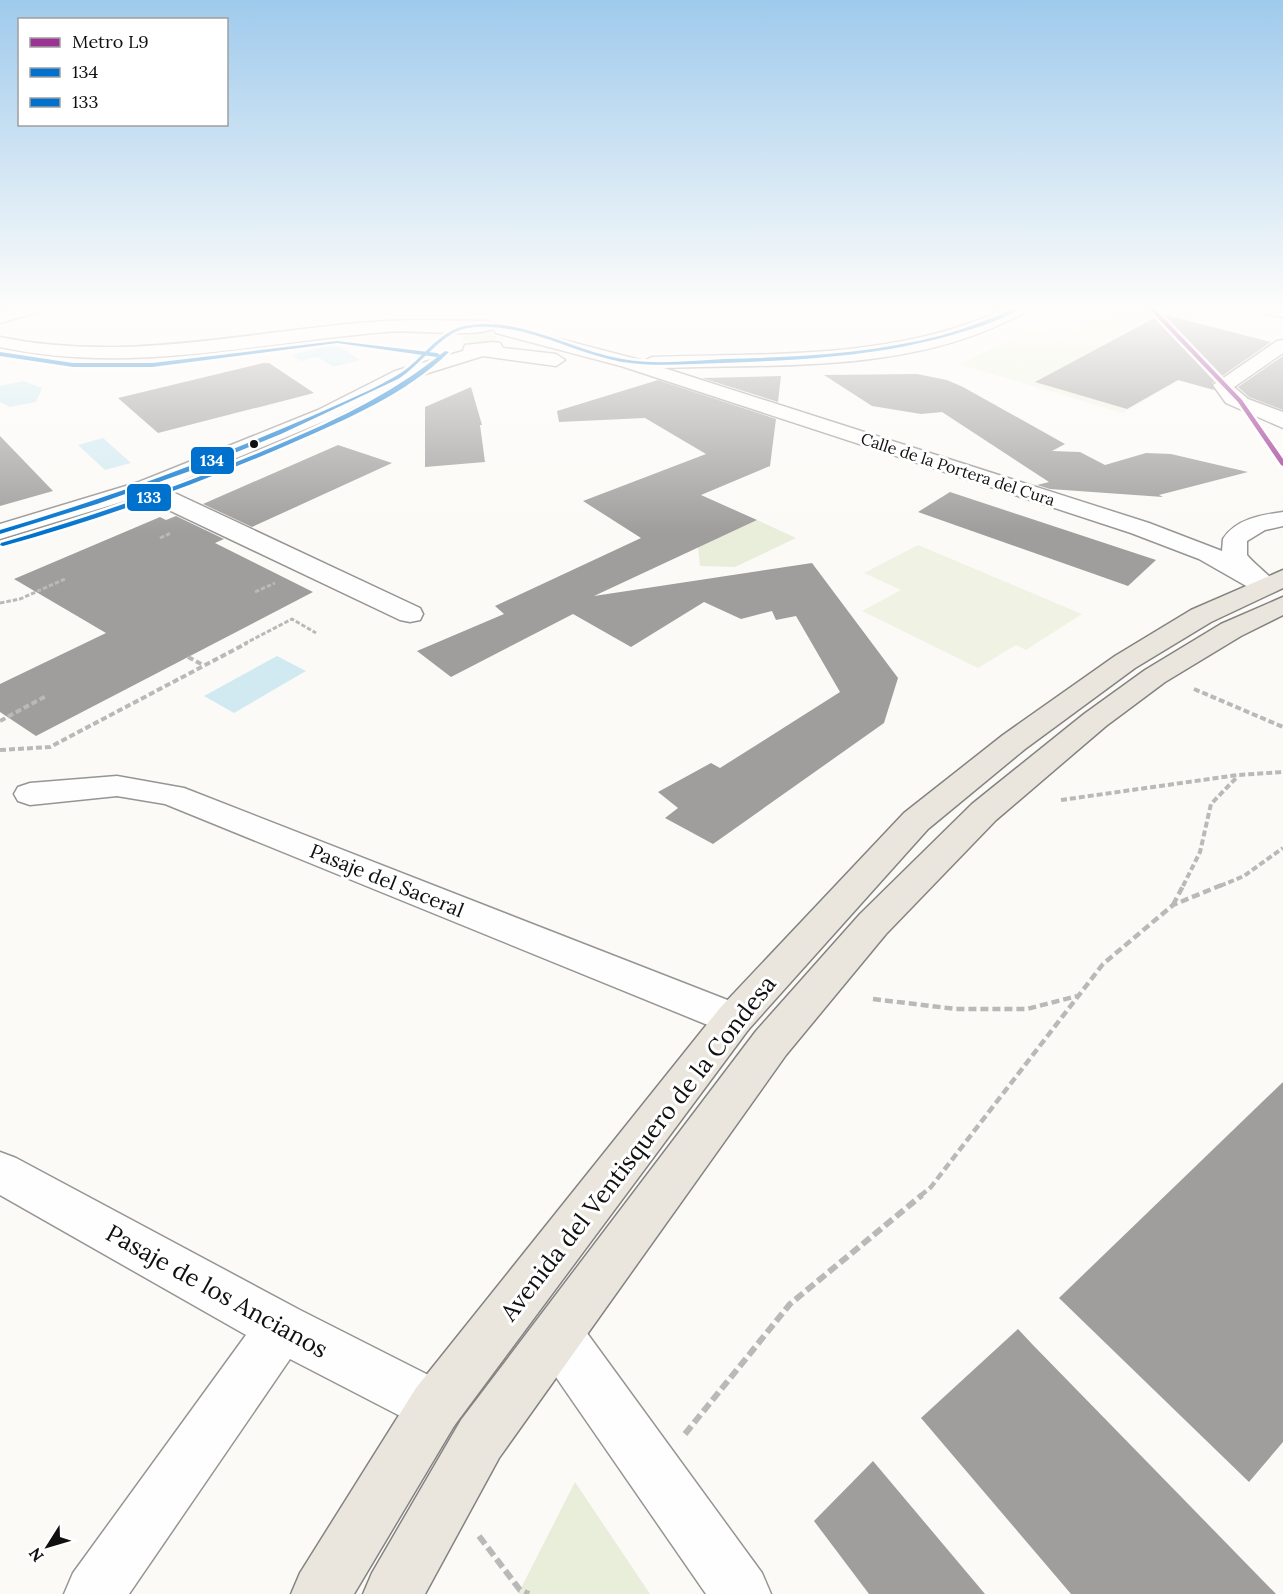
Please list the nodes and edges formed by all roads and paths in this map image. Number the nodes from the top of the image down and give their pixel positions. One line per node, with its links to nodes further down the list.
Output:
1 (385, 383): 5 (street)
2 (691, 383): 7 (street, Calle de la Portera del Cura)
3 (1225, 383): 4 (street)
4 (1280, 430)
5 (147, 488): 8 (street); 13 (street)
6 (1283, 519): 9 (street)
7 (1140, 528): 9 (street, Calle de la Portera del Cura); 11 (street, Calle de la Portera del Cura)
8 (0, 532)
9 (1235, 539): 11 (street)
10 (65, 579): 12 (path)
11 (1278, 591): 30 (main road, Avenida del Ventisquero de la Condesa); 33 (main road, Avenida del Ventisquero de la Condesa)
12 (0, 603)
13 (410, 614)
14 (316, 633): 16 (path)
15 (188, 657): 16 (path)
16 (204, 666): 21 (path)
17 (1194, 689): 20 (path)
18 (46, 696): 19 (path)
19 (0, 721)
20 (1283, 727)
21 (0, 750)
22 (1283, 772): 23 (path)
23 (1238, 775): 25 (path); 27 (path)
24 (30, 794): 30 (street, Pasaje del Saceral)
25 (1061, 800)
26 (1283, 848): 27 (path)
27 (1173, 905): 28 (path)
28 (1078, 996): 29 (path); 35 (path)
29 (873, 999)
30 (734, 1019): 34 (main road, Avenida del Ventisquero de la Condesa)
31 (0, 1172): 32 (street, Pasaje de los Ancianos)
32 (282, 1328): 34 (street, Pasaje de los Ancianos); 38 (street)
33 (558, 1336): 35 (street); 36 (main road, Avenida del Ventisquero de la Condesa)
34 (435, 1407): 39 (main road, Avenida del Ventisquero de la Condesa)
35 (654, 1472): 42 (street)
36 (448, 1496): 37 (path); 40 (main road, Avenida del Ventisquero de la Condesa)
37 (520, 1592): 41 (path)
38 (94, 1594)
39 (321, 1594)
40 (393, 1594)
41 (529, 1594)
42 (741, 1594)

